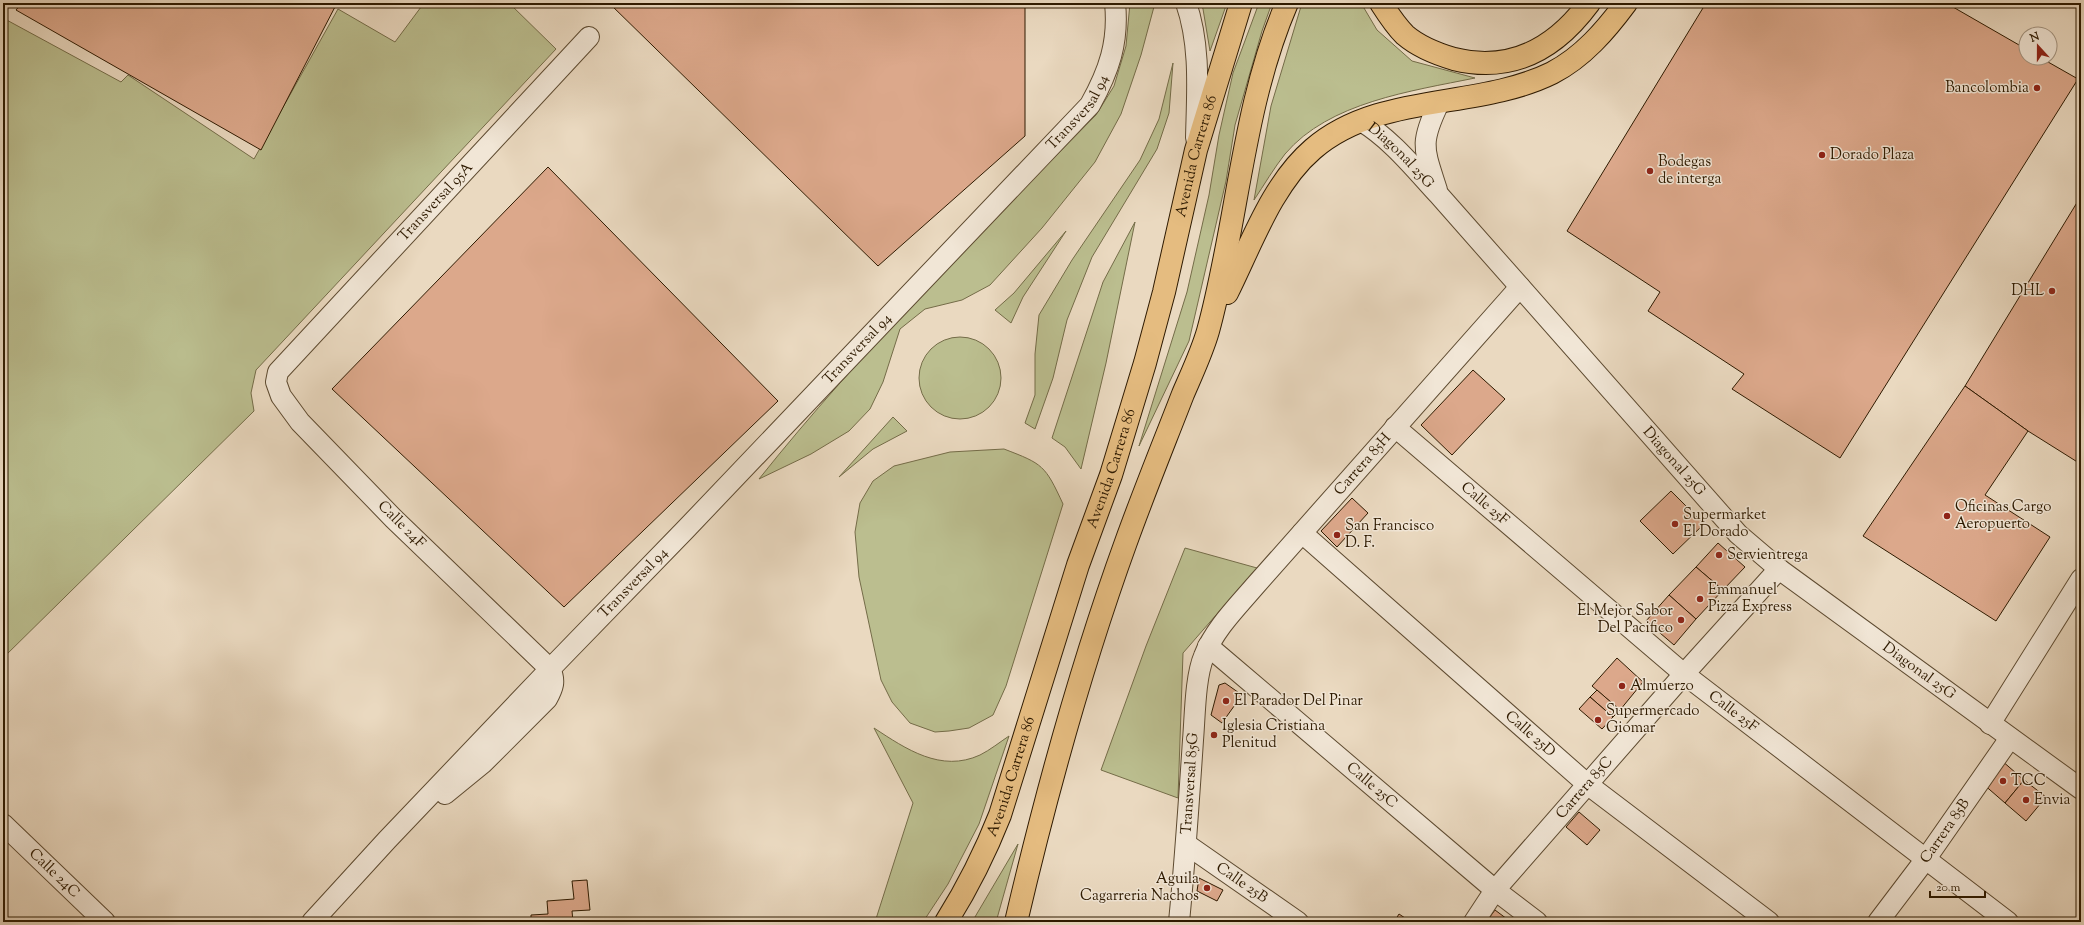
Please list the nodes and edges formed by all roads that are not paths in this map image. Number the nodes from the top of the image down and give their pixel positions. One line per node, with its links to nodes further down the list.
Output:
1 (1115, 3): 21 (street, Transversal 94)
2 (1186, 3): 11 (street)
3 (1241, 3): 11 (main road, Avenida Carrera 86)
4 (1287, 3): 14 (main road)
5 (1382, 3): 6 (main road)
6 (1589, 3)
7 (1626, 3): 9 (main road)
8 (589, 37): 15 (street, Transversal 95A)
9 (1439, 103): 10 (main road); 12 (street, Diagonal 25G)
10 (1361, 121): 12 (street, Diagonal 25G); 14 (main road)
11 (1196, 150): 33 (main road, Avenida Carrera 86)
12 (1438, 194): 13 (street, Diagonal 25G)
13 (1520, 287): 16 (street, Carrera 85H); 18 (street, Diagonal 25G)
14 (1207, 334): 34 (main road)
15 (281, 366): 21 (street, Calle 24F)
16 (1395, 427): 17 (street, Carrera 85H); 22 (street, Calle 25F)
17 (1302, 533): 20 (street, Carrera 85H); 25 (street, Calle 25D)
18 (1779, 569): 22 (street, Carrera 85C); 23 (street, Diagonal 25G)
19 (2081, 579): 23 (street)
20 (1208, 646): 28 (street, Transversal 85G); 30 (street, Calle 25C)
21 (550, 669): 32 (street)
22 (1684, 674): 25 (street, Carrera 85C); 29 (street, Calle 25F)
23 (1990, 724): 24 (street, Diagonal 25G)
24 (2010, 738): 26 (street, Diagonal 25G); 29 (street, Carrera 85B)
25 (1587, 784): 30 (street, Carrera 85C); 39 (street, Calle 25D)
26 (2081, 790)
27 (3, 824): 31 (street, Calle 24C)
28 (1186, 844): 35 (street, Transversal 85G); 36 (street, Calle 25B)
29 (1925, 860): 40 (street, Carrera 85B); 41 (street, Calle 25F)
30 (1495, 890): 37 (street, Carrera 85C); 38 (street, Calle 25C)
31 (105, 922)
32 (312, 922)
33 (946, 922)
34 (1016, 922)
35 (1179, 922)
36 (1298, 922)
37 (1474, 922)
38 (1537, 922)
39 (1769, 922)
40 (1878, 922)
41 (2008, 922)

